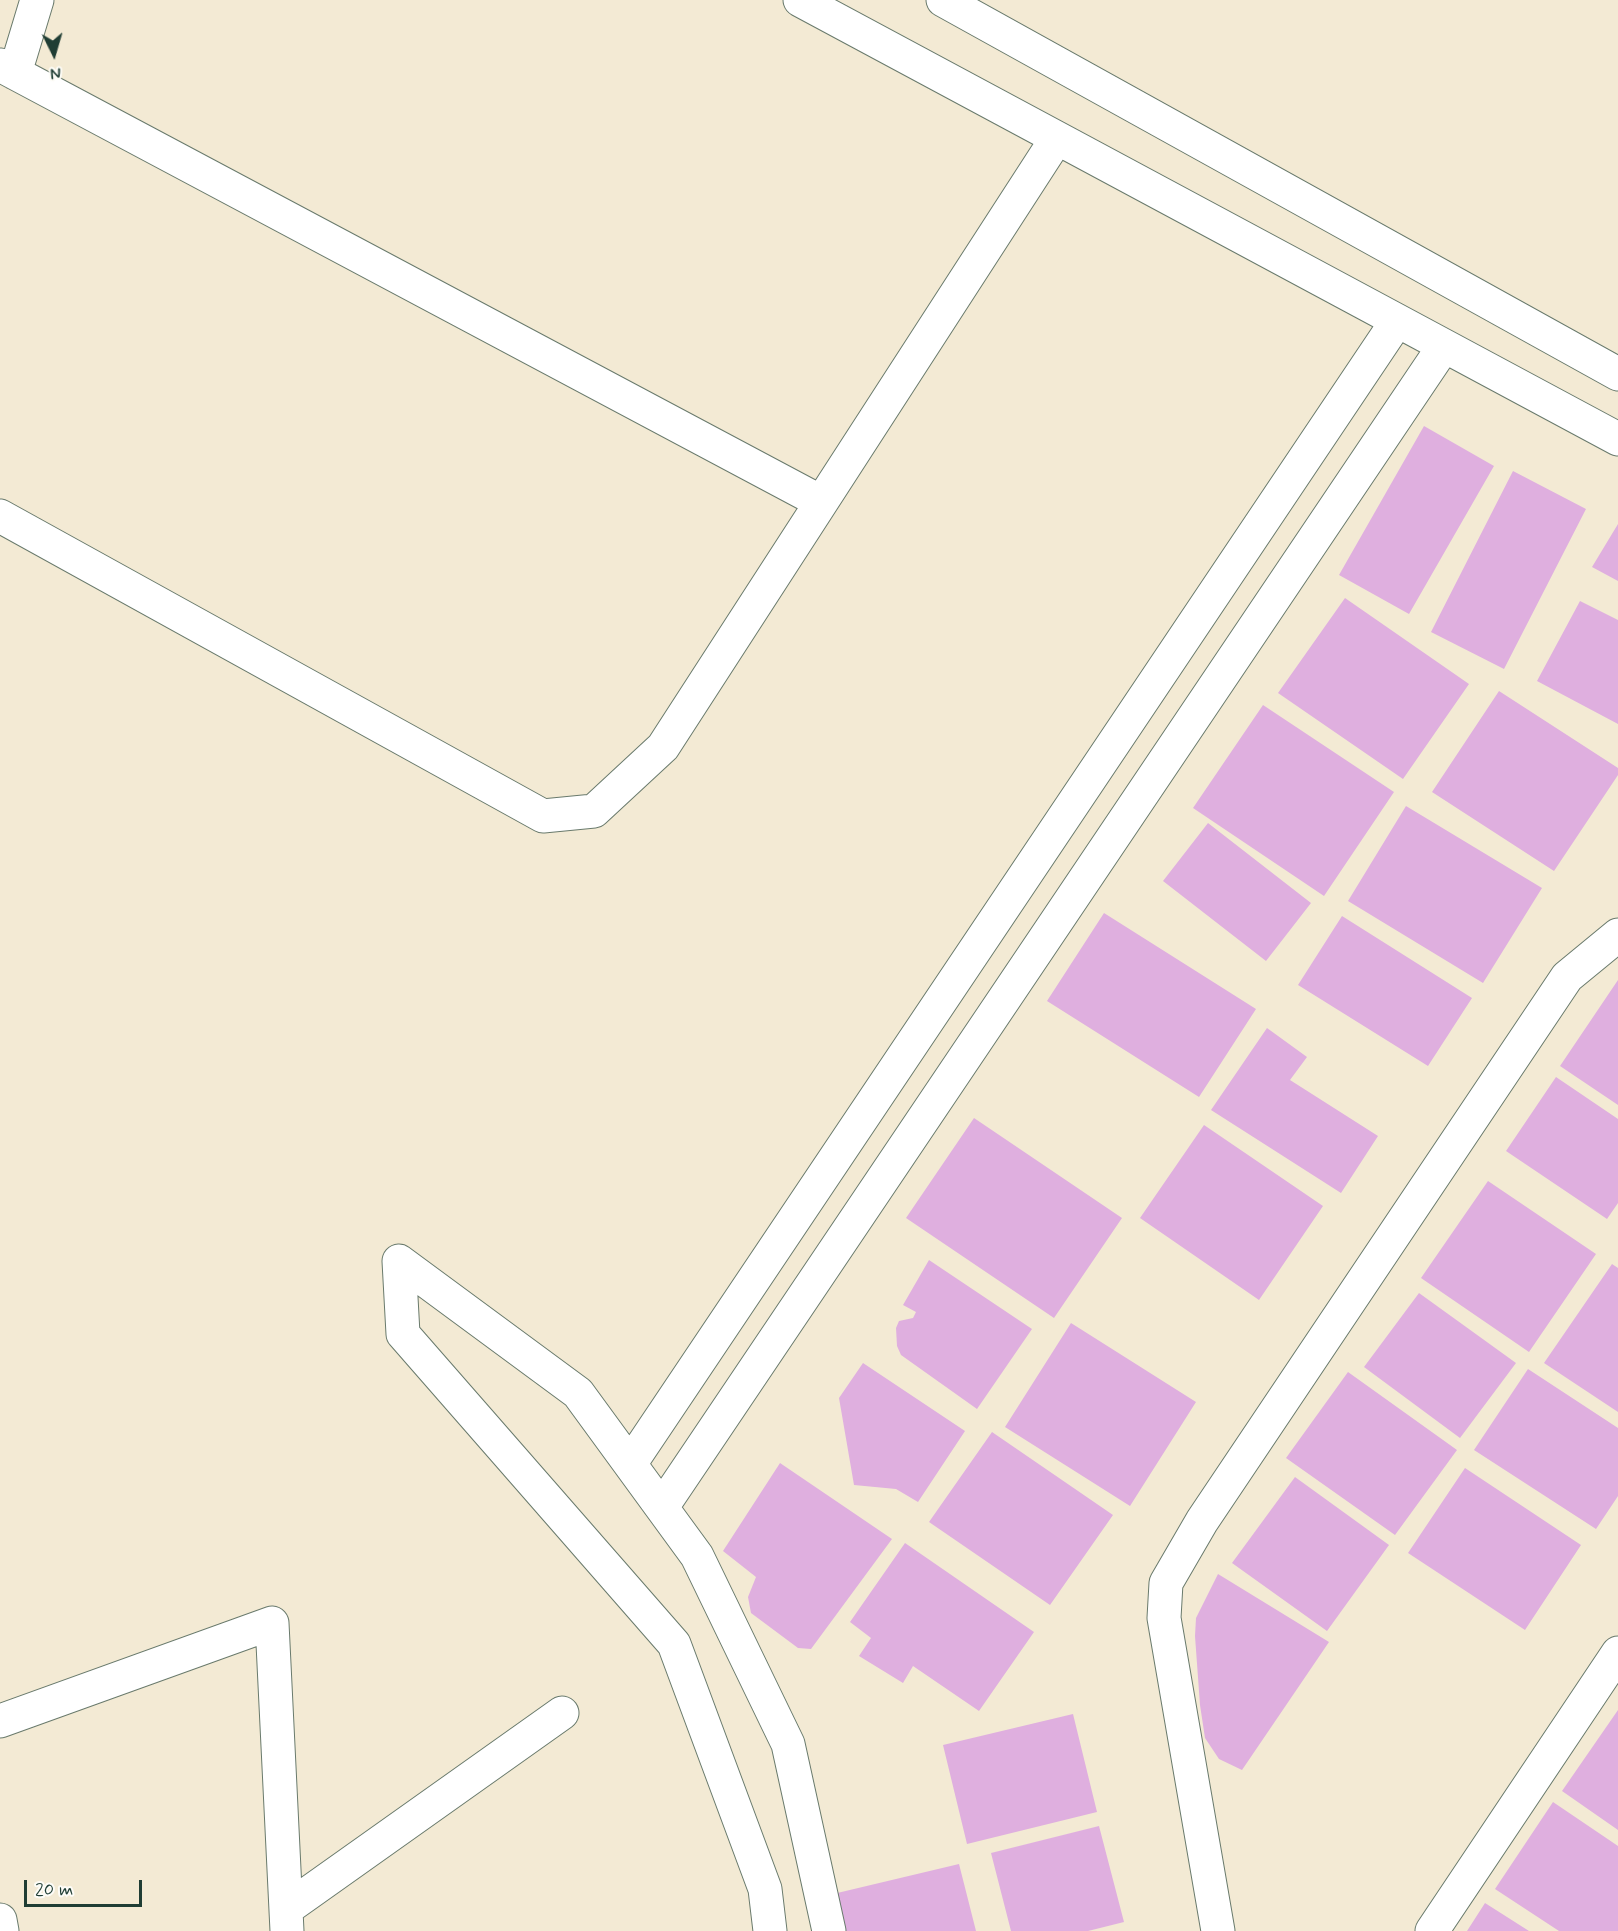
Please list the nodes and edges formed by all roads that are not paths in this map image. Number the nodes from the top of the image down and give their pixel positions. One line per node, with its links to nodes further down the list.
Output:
1 (37, 0): 4 (street)
2 (800, 0): 5 (street)
3 (943, 0): 8 (street)
4 (8, 69): 10 (street)
5 (1057, 138): 6 (street); 10 (street)
6 (1397, 321): 7 (street); 13 (street)
7 (1444, 346): 9 (street); 14 (street)
8 (1618, 374)
9 (1618, 440)
10 (821, 502): 11 (street)
11 (0, 516)
12 (1618, 935): 23 (street)
13 (630, 1464): 14 (street); 21 (street)
14 (662, 1508): 22 (street)
15 (1618, 1653): 24 (street)
16 (562, 1713): 19 (street)
17 (0, 1721): 19 (street)
18 (0, 1920): 20 (street)
19 (287, 1920)
20 (2, 1931)
21 (770, 1931)
22 (829, 1931)
23 (1218, 1931)
24 (1432, 1931)

